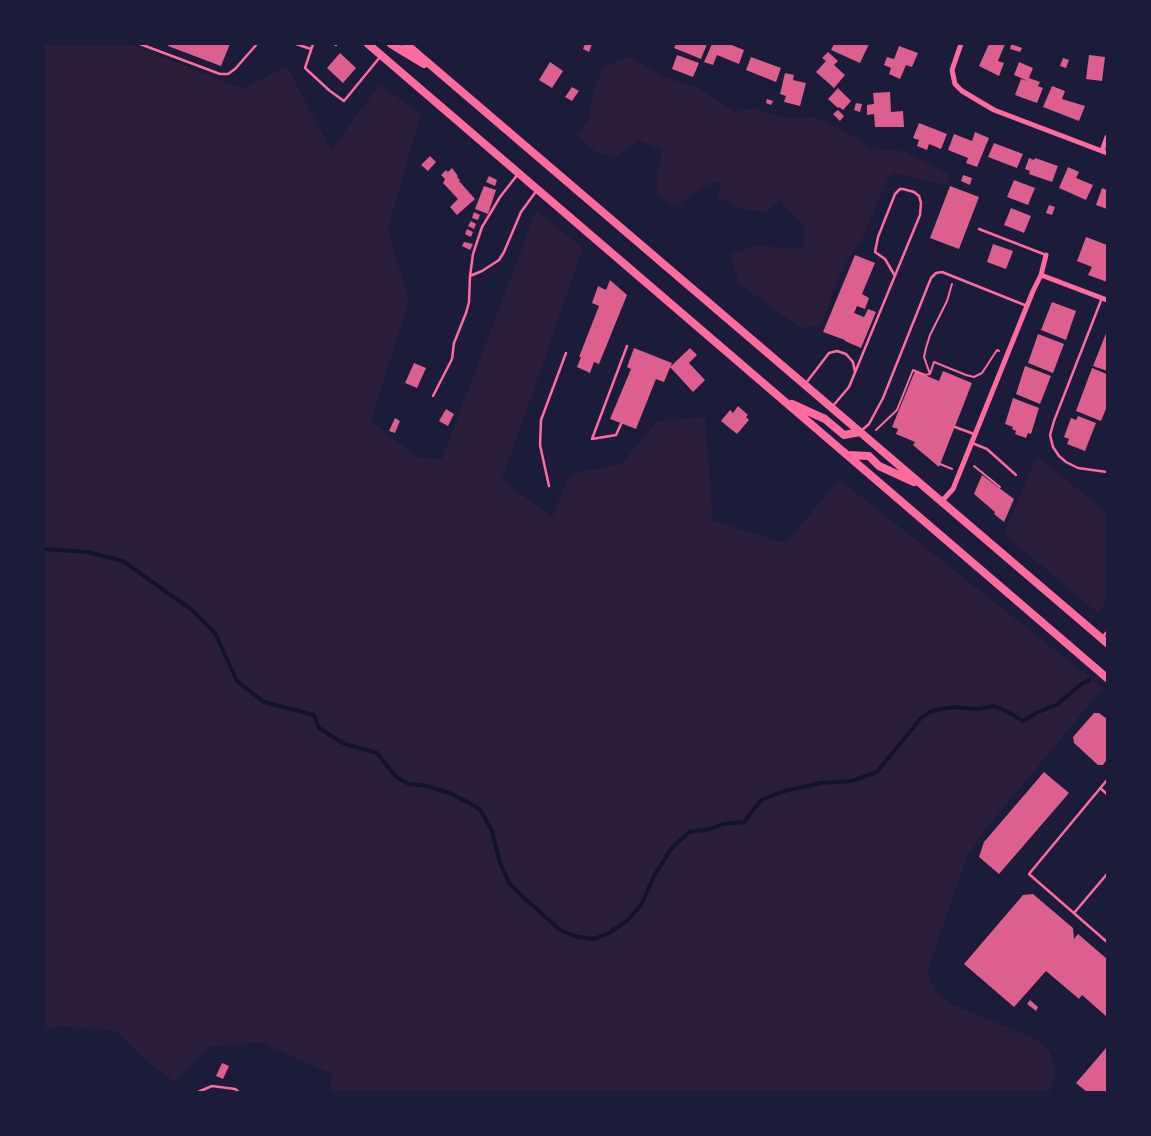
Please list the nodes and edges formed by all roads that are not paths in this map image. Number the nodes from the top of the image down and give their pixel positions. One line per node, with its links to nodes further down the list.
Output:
1 (140, 44): 2 (lane)
2 (257, 44)
3 (296, 44): 9 (lane)
4 (313, 44): 9 (lane)
5 (368, 44): 10 (main road)
6 (391, 44): 11 (main road)
7 (406, 44): 11 (main road)
8 (961, 44): 13 (street)
9 (310, 49): 10 (lane)
10 (382, 55): 14 (main road)
11 (440, 74): 26 (main road)
12 (1107, 137): 13 (street)
13 (1104, 152)
14 (519, 173): 15 (main road); 19 (lane)
15 (537, 190): 19 (lane); 28 (main road)
16 (979, 229): 17 (lane)
17 (1046, 255): 18 (street)
18 (1041, 275): 21 (street); 22 (street)
19 (470, 276): 27 (lane)
20 (895, 276): 20 (lane); 25 (lane)
21 (1104, 299): 36 (lane)
22 (1027, 306): 32 (lane); 33 (street)
23 (627, 346): 30 (lane)
24 (566, 352): 38 (lane)
25 (855, 374): 26 (lane); 29 (lane)
26 (804, 385): 29 (main road)
27 (433, 396)
28 (783, 400): 32 (main road); 35 (main road)
29 (831, 408): 32 (main road)
30 (621, 424)
31 (955, 427): 33 (lane)
32 (860, 432): 39 (main road)
33 (975, 435): 34 (street)
34 (972, 443): 37 (lane); 40 (street)
35 (847, 455): 39 (main road); 44 (main road)
36 (1107, 472)
37 (1016, 475)
38 (549, 486)
39 (922, 486): 40 (main road)
40 (941, 502): 42 (main road)
41 (1107, 632): 42 (lane)
42 (1100, 638): 43 (main road)
43 (1107, 644)
44 (1107, 678)
45 (1107, 780): 46 (lane)
46 (1100, 788): 47 (lane); 49 (lane)
47 (1107, 794)
48 (1107, 874): 49 (lane)
49 (1074, 913): 50 (lane)
50 (1107, 942)
51 (198, 1092): 52 (lane)
52 (239, 1092)

